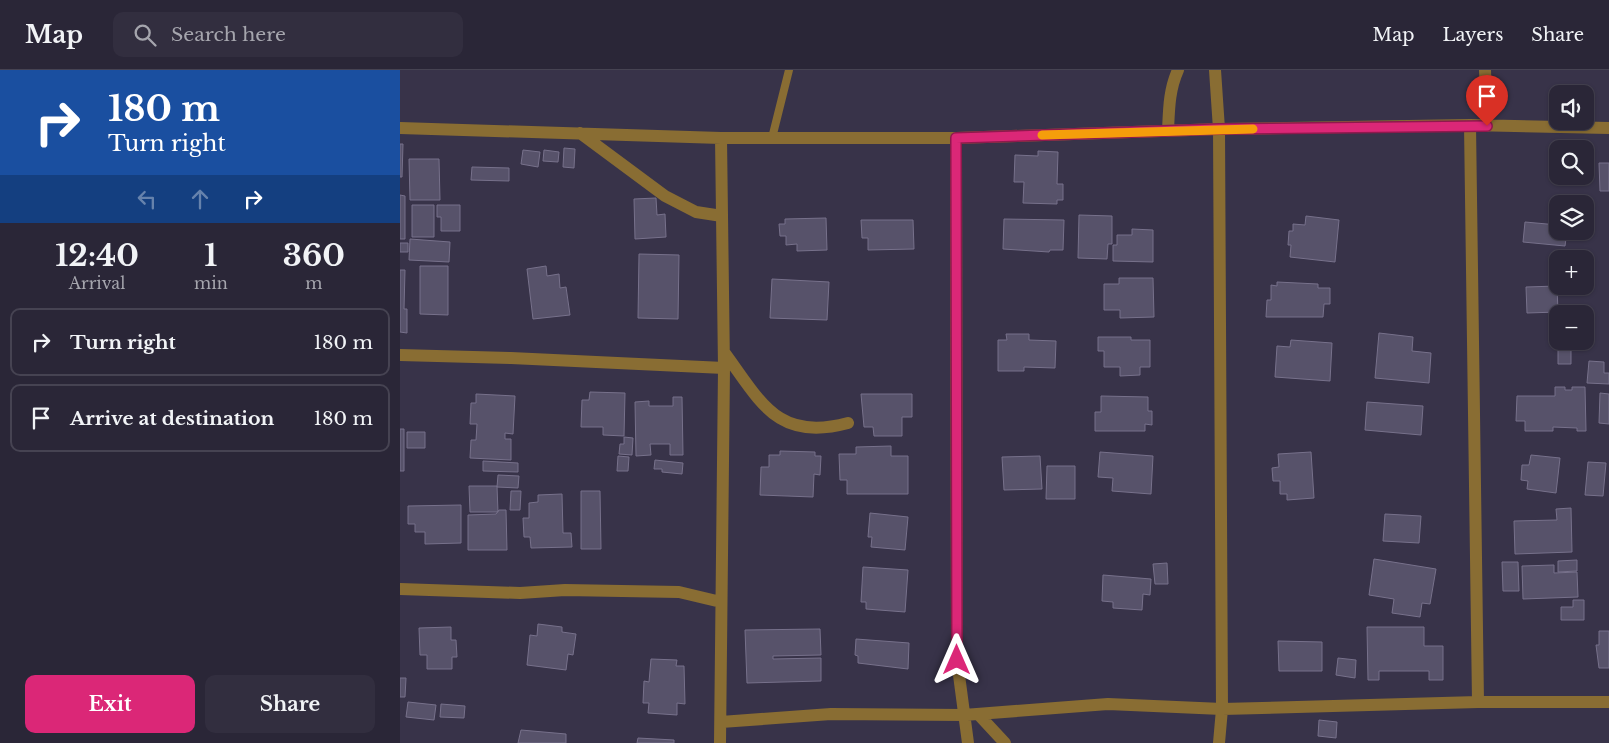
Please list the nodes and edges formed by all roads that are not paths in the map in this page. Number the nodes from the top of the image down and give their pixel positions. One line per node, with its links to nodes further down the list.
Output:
1 (789, 70): 13 (lane)
2 (1178, 70): 10 (street)
3 (1215, 70): 9 (street)
4 (1486, 70): 6 (street)
5 (1470, 125): 6 (street); 9 (street); 22 (street)
6 (1487, 126): 8 (street)
7 (400, 128): 11 (street)
8 (1609, 128)
9 (1219, 129): 10 (street); 24 (street)
10 (1168, 131): 14 (street)
11 (580, 133): 12 (street); 15 (street)
12 (721, 138): 13 (street); 15 (street)
13 (772, 138): 14 (street)
14 (956, 138): 26 (street)
15 (722, 216): 16 (street)
16 (724, 352): 18 (street); 19 (street)
17 (400, 355): 18 (street)
18 (724, 368): 21 (street)
19 (848, 423)
20 (400, 589): 21 (street)
21 (720, 602): 27 (street)
22 (1478, 702): 23 (street); 24 (street)
23 (1609, 702)
24 (1222, 709): 25 (street); 31 (street)
25 (978, 714): 26 (street); 30 (street)
26 (964, 715): 27 (street); 29 (street)
27 (721, 722): 28 (street)
28 (720, 743)
29 (968, 743)
30 (1005, 743)
31 (1219, 743)

